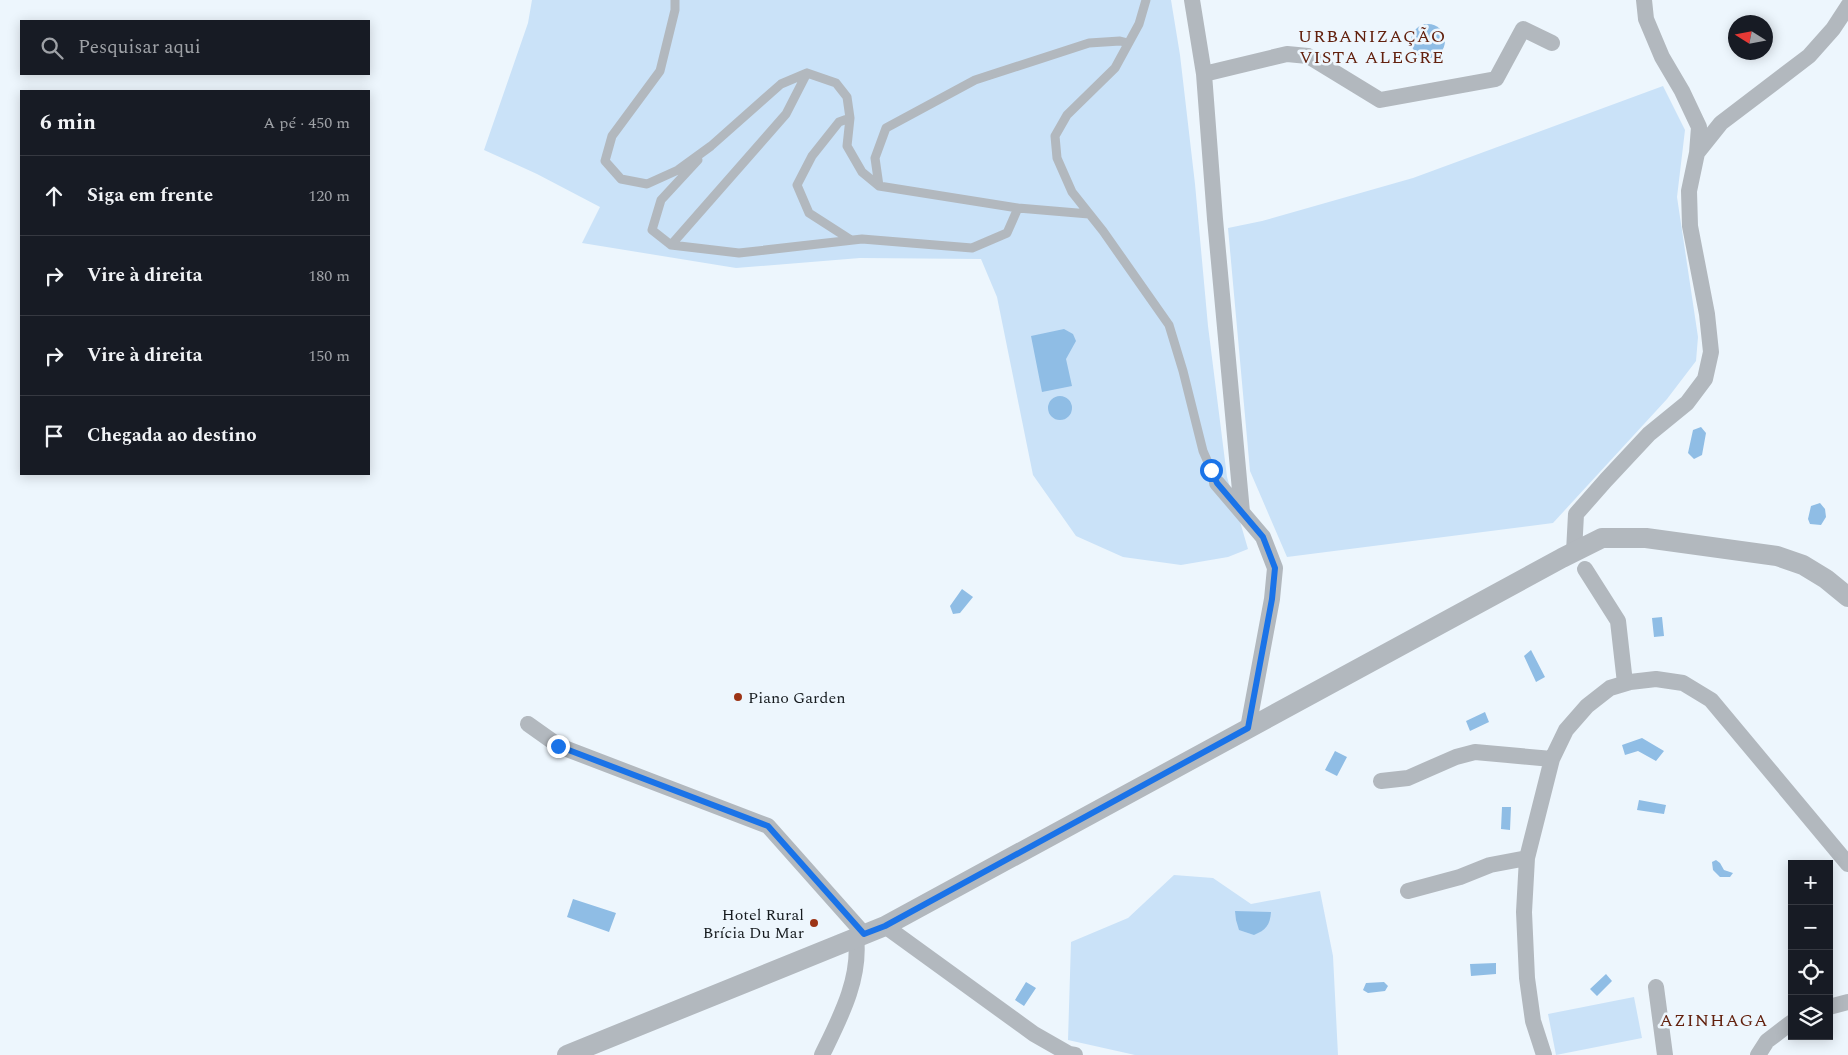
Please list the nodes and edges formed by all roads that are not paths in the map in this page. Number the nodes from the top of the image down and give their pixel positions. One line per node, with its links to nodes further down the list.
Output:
1 (675, 0): 11 (lane)
2 (1146, 0): 7 (lane)
3 (1192, 0): 9 (street)
4 (1644, 0): 12 (street)
5 (1848, 6): 12 (street)
6 (1552, 43): 9 (street)
7 (1128, 44): 13 (lane); 15 (lane)
8 (807, 73): 10 (lane); 11 (lane); 17 (lane)
9 (1204, 74): 19 (street)
10 (850, 118): 13 (lane); 16 (lane)
11 (711, 146): 17 (lane)
12 (1697, 153): 20 (street)
13 (879, 186): 14 (lane)
14 (1018, 208): 15 (lane); 16 (lane)
15 (1090, 214): 18 (lane)
16 (851, 240): 17 (lane)
17 (671, 245)
18 (1217, 483): 19 (street)
19 (1242, 512): 24 (street)
20 (1579, 560): 21 (street); 22 (street); 24 (street)
21 (1848, 597)
22 (1625, 684): 25 (street); 28 (street)
23 (528, 724): 31 (street)
24 (1248, 728): 30 (street)
25 (1552, 759): 26 (street); 27 (street)
26 (1381, 781)
27 (1527, 858): 29 (street); 39 (street)
28 (1848, 864)
29 (1408, 891)
30 (885, 926): 31 (street); 38 (street)
31 (860, 936): 36 (street); 37 (street)
32 (1656, 987): 40 (street)
33 (1848, 1002): 34 (street)
34 (1833, 1007)
35 (1788, 1025): 41 (street)
36 (567, 1055)
37 (822, 1055)
38 (1074, 1055)
39 (1544, 1055)
40 (1665, 1055)
41 (1758, 1055)

